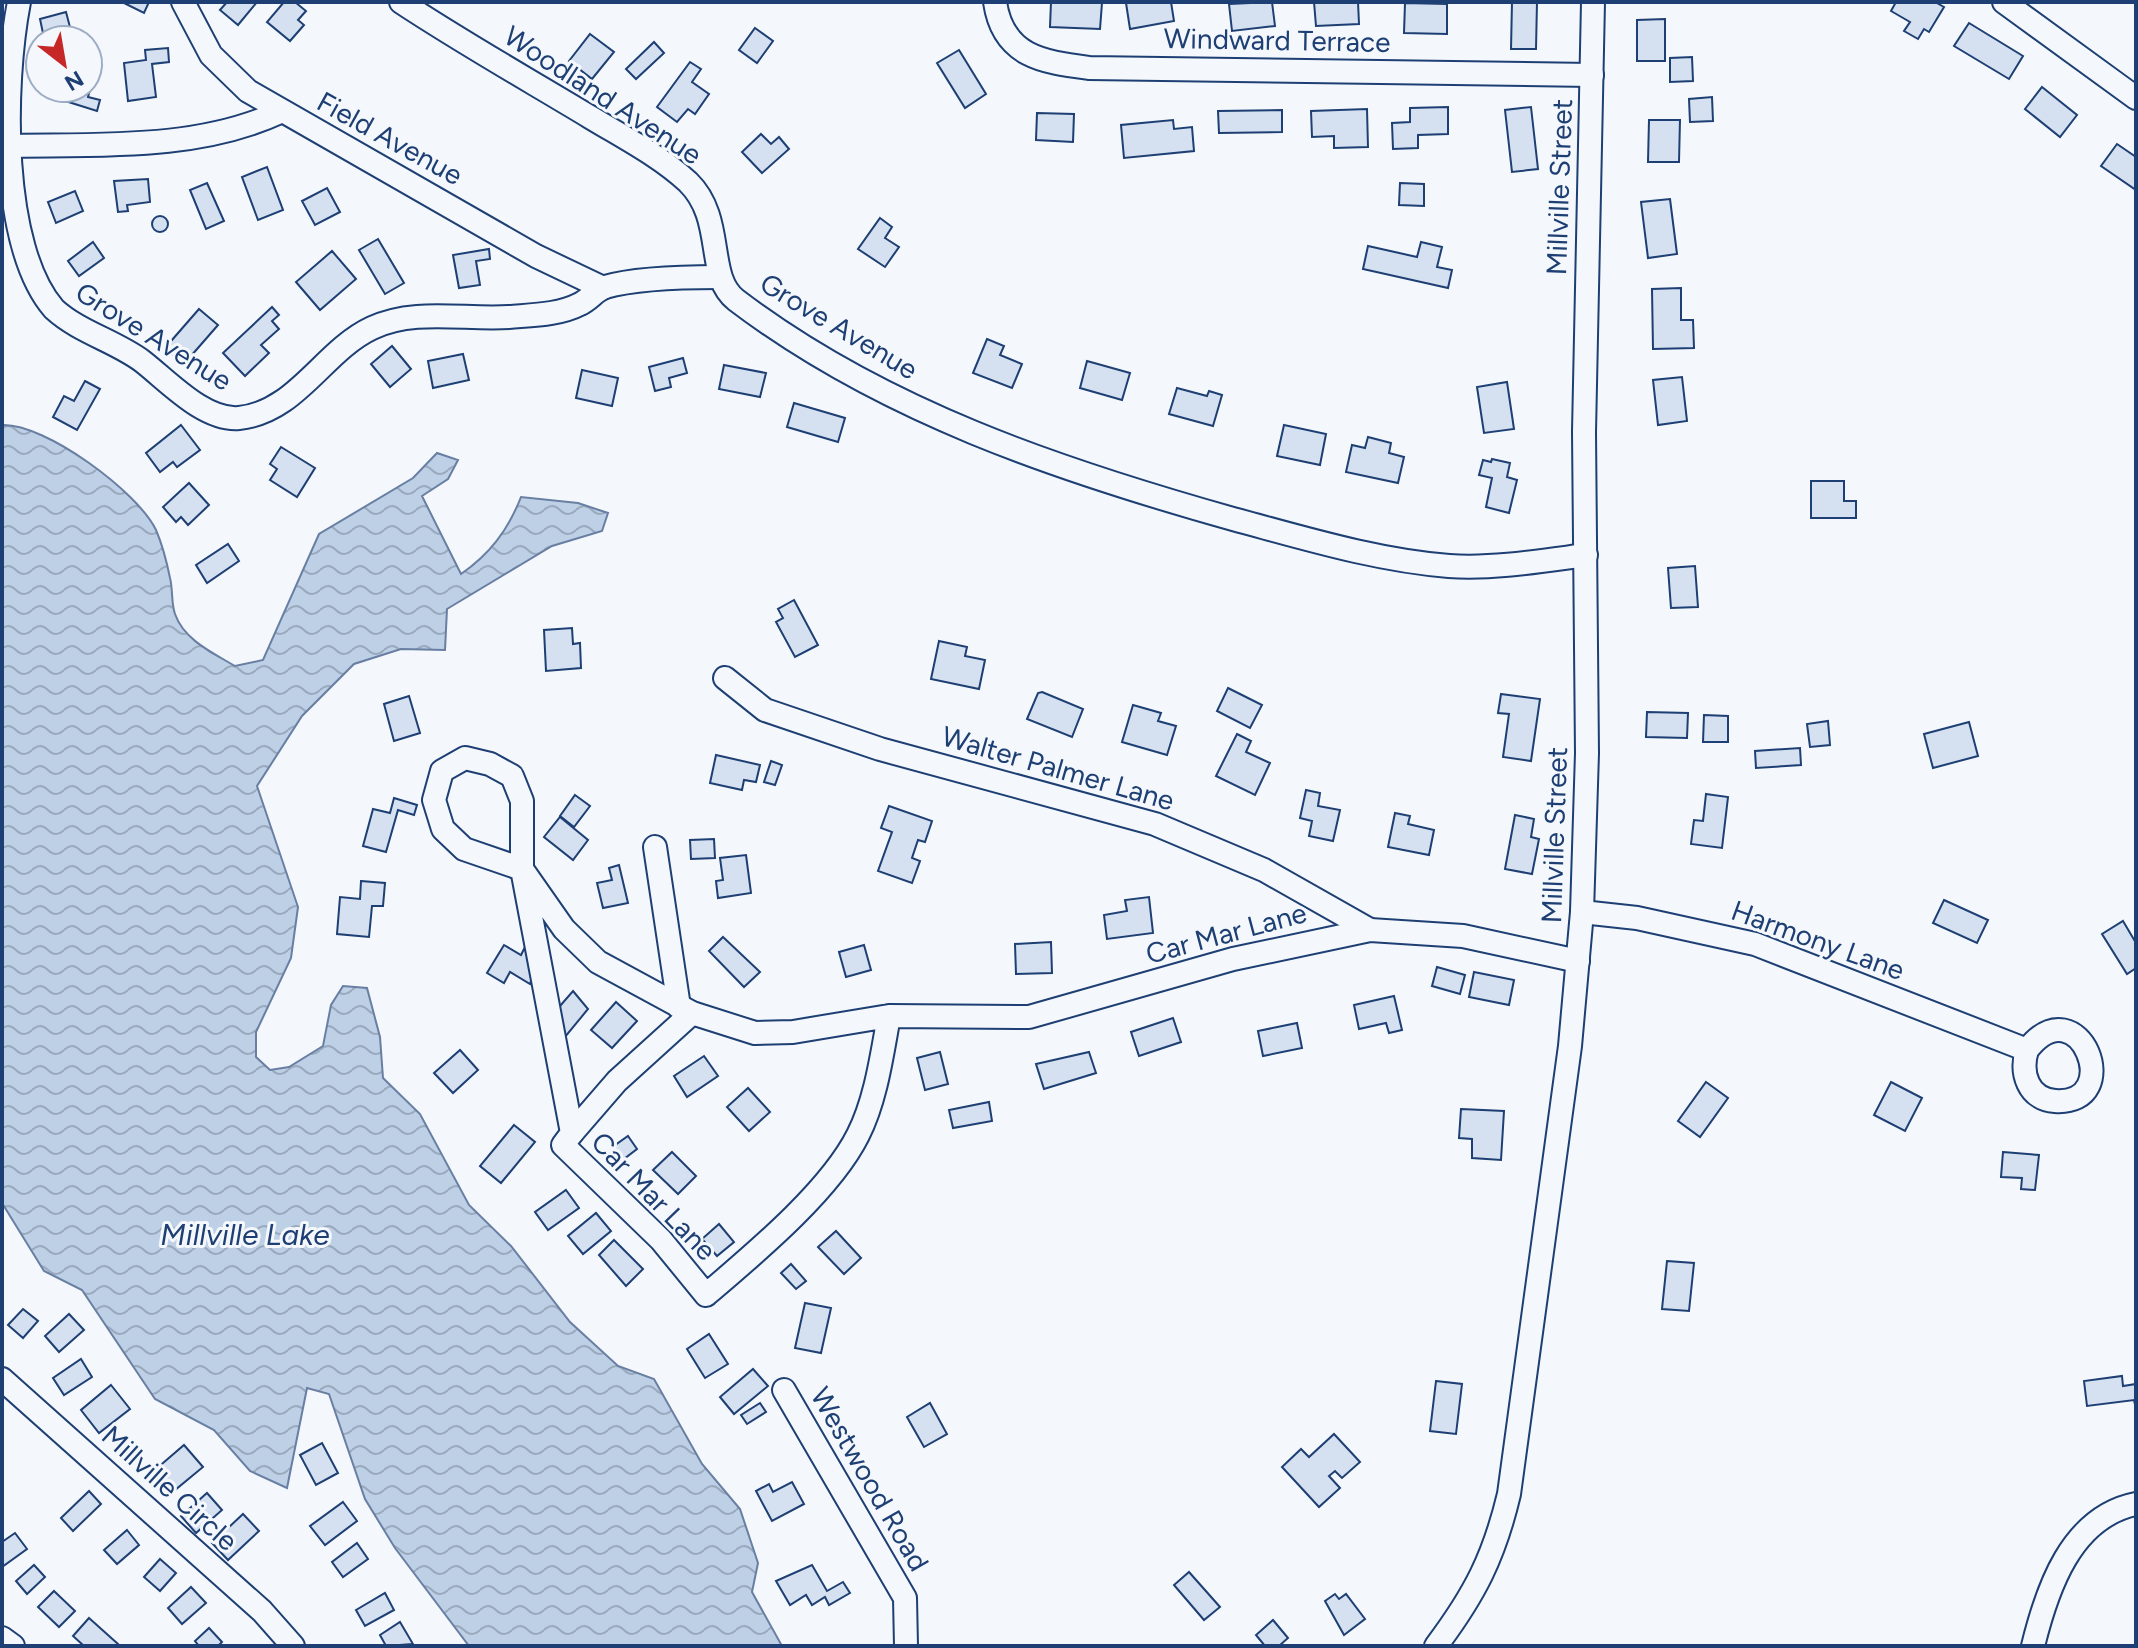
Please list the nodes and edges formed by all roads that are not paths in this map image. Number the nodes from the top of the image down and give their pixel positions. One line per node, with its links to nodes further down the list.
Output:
1 (19, 2): 10 (street, Grove Avenue)
2 (183, 2): 9 (street, Field Avenue)
3 (401, 2): 11 (street, Woodland Avenue)
4 (995, 2): 7 (street, Windward Terrace)
5 (1593, 2): 7 (street, Millville Street)
6 (2004, 2): 8 (street)
7 (1592, 75): 13 (street, Millville Street)
8 (2136, 98)
9 (280, 112): 10 (street); 12 (street, Field Avenue)
10 (4, 146): 12 (street, Grove Avenue)
11 (719, 277): 12 (street, Grove Avenue); 13 (street, Grove Avenue)
12 (603, 288)
13 (1586, 555): 17 (street, Millville Street)
14 (725, 678): 18 (street, Walter Palmer Lane)
15 (655, 847): 20 (street)
16 (522, 869): 16 (street, Car Mar Lane); 20 (street, Car Mar Lane); 23 (street, Car Mar Lane)
17 (1582, 912): 19 (street, Millville Street); 22 (street, Harmony Lane)
18 (1370, 930): 19 (street, Car Mar Lane); 21 (street, Car Mar Lane)
19 (1578, 961): 31 (street, Millville Street)
20 (686, 1010): 21 (street, Car Mar Lane); 23 (street, Car Mar Lane)
21 (889, 1016): 23 (street, Car Mar Lane)
22 (2027, 1050)
23 (572, 1133)
24 (2, 1379): 29 (street, Millville Circle)
25 (784, 1390): 30 (street, Westwood Road)
26 (2136, 1504): 32 (street)
27 (2, 1638): 28 (street)
28 (13, 1646)
29 (293, 1646)
30 (906, 1646)
31 (1436, 1646)
32 (2033, 1646)

